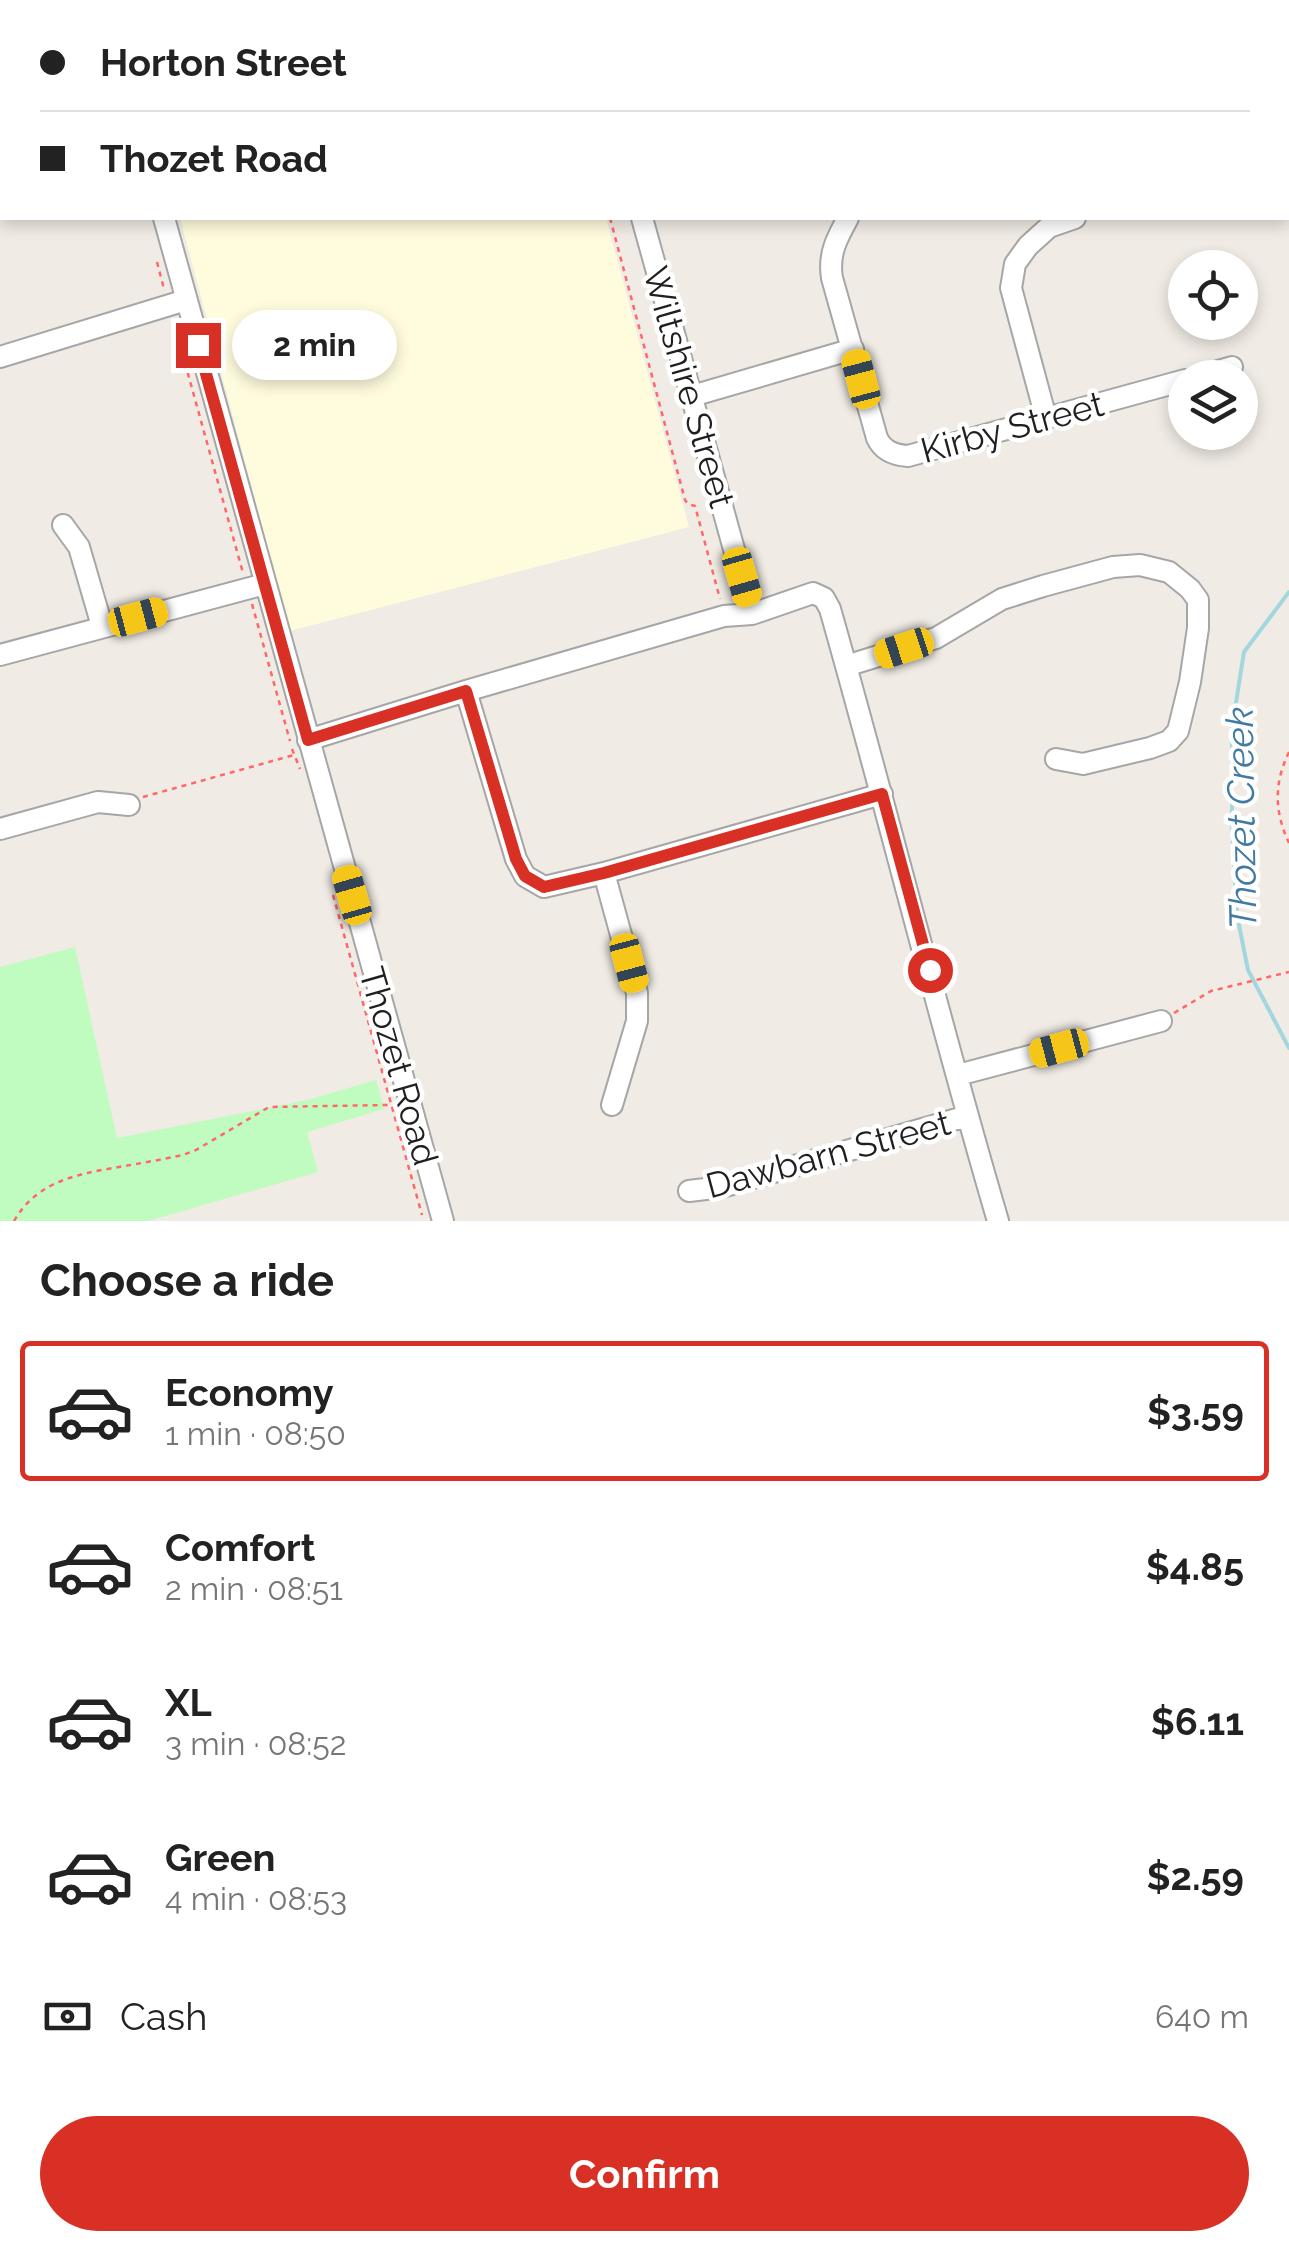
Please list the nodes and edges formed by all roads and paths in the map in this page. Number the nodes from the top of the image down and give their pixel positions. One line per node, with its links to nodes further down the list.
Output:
1 (165, 220): 6 (street, Thozet Road)
2 (611, 220): 14 (path)
3 (643, 220): 10 (street, Wiltshire Street)
4 (847, 220): 7 (street)
5 (1069, 220): 11 (street)
6 (186, 300): 8 (street); 13 (street, Thozet Road)
7 (853, 349): 10 (street); 11 (street, Kirby Street)
8 (0, 357)
9 (1168, 385): 11 (street, Kirby Street)
10 (692, 396): 15 (street, Wiltshire Street)
11 (1046, 418)
12 (64, 525): 16 (street)
13 (266, 584): 16 (street); 20 (street, Thozet Road)
14 (720, 598)
15 (752, 614): 18 (street); 19 (street)
16 (102, 626): 17 (street)
17 (0, 655)
18 (846, 666): 22 (street); 23 (street)
19 (466, 691): 20 (street); 27 (street)
20 (309, 745): 24 (path); 36 (street, Thozet Road)
21 (1289, 752): 26 (path)
22 (1056, 760)
23 (882, 794): 27 (street); 30 (street)
24 (129, 805): 25 (street)
25 (0, 829)
26 (1289, 843)
27 (604, 873): 32 (street)
28 (1289, 972): 29 (path)
29 (1161, 1021): 30 (street, Dawbarn Street)
30 (958, 1075): 33 (street)
31 (390, 1104): 35 (path)
32 (612, 1106)
33 (967, 1116): 34 (street, Dawbarn Street); 37 (street)
34 (689, 1192)
35 (14, 1221)
36 (443, 1221)
37 (998, 1221)

